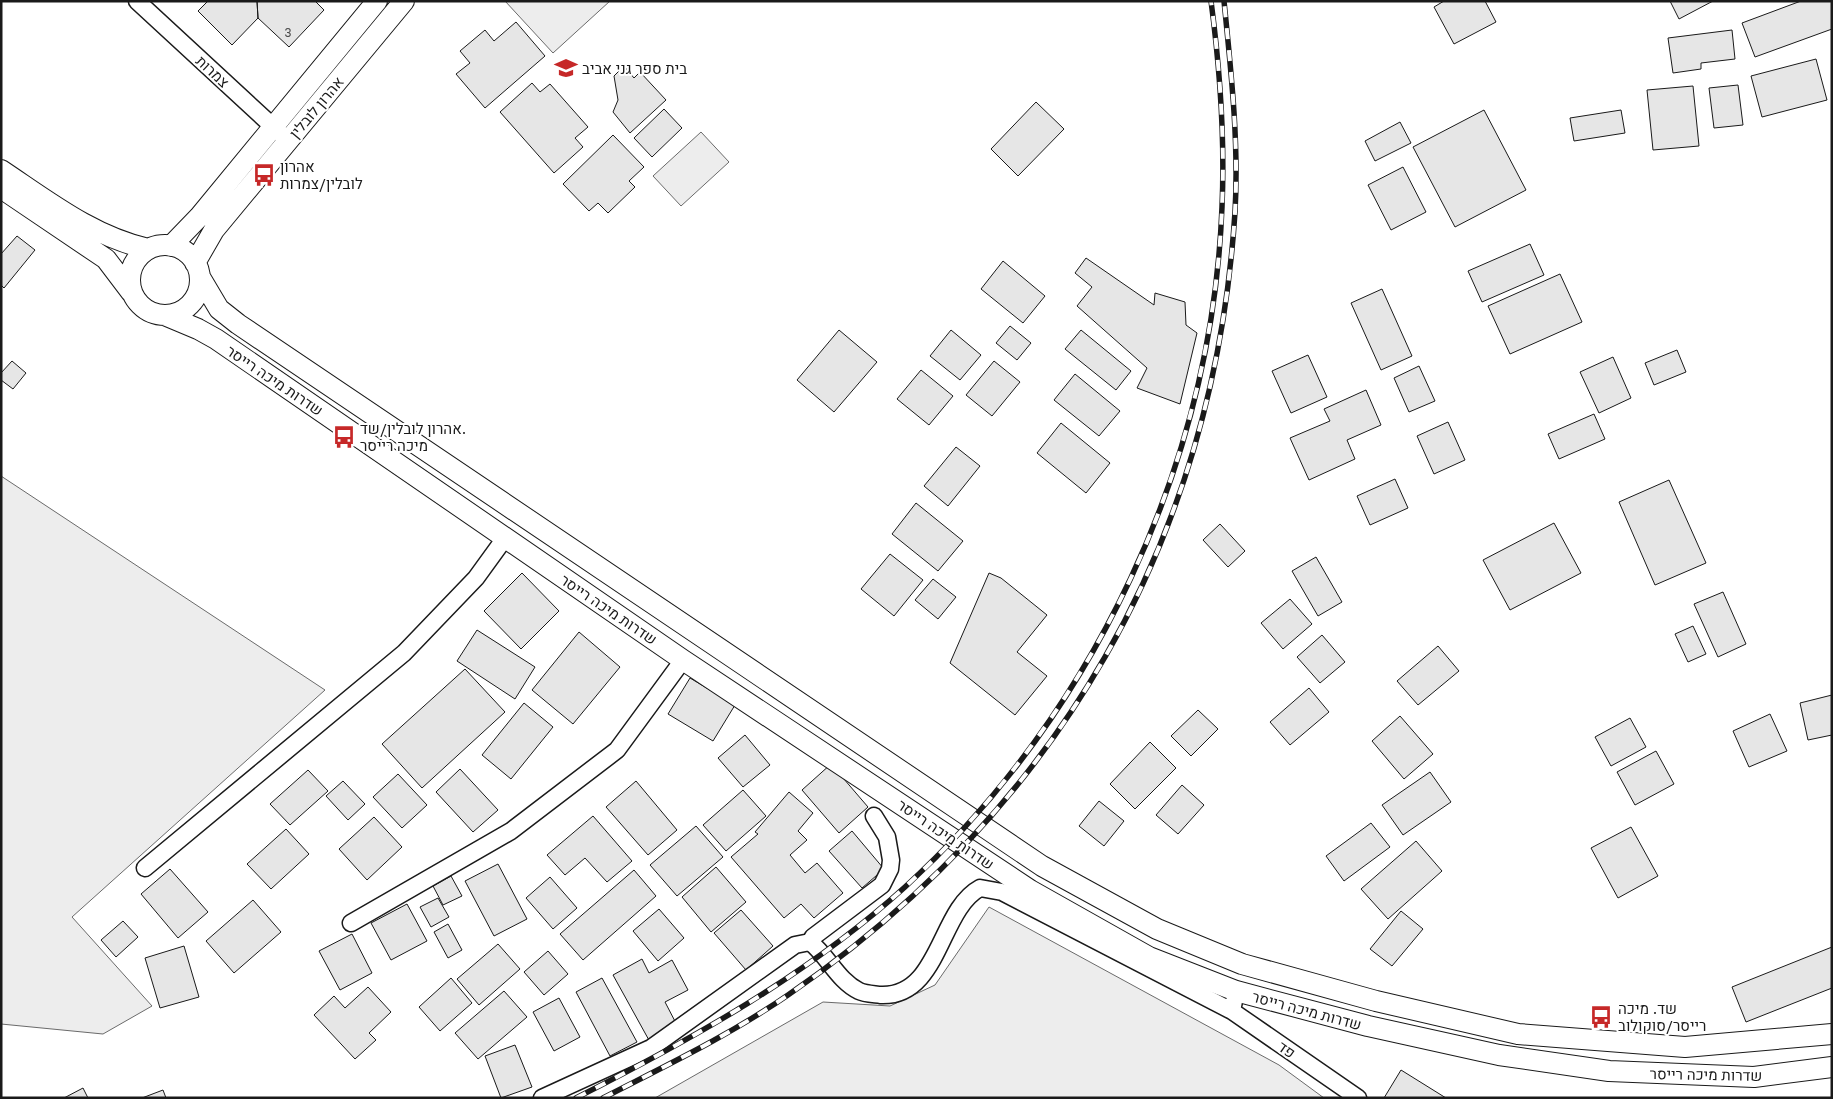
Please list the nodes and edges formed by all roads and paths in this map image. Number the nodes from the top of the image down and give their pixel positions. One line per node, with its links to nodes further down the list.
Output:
1 (137, 1): 4 (street, צמרות)
2 (377, 1): 4 (street, אהרון לובלין)
3 (404, 1): 4 (street, אהרון לובלין)
4 (281, 134): 7 (street, אהרון לובלין); 9 (street, אהרון לובלין)
5 (1, 170): 8 (street)
6 (1, 188): 10 (street)
7 (171, 246): 8 (street); 9 (street)
8 (148, 249): 10 (street)
9 (198, 270): 11 (street); 20 (street, שדרות מיכה רייסר)
10 (131, 292): 11 (street)
11 (167, 316): 12 (street, שדרות מיכה רייסר)
12 (505, 538): 13 (street, שדרות מיכה רייסר); 15 (street)
13 (683, 660): 16 (street); 18 (street, שדרות מיכה רייסר)
14 (874, 816): 17 (street)
15 (145, 868)
16 (351, 923)
17 (810, 942): 19 (street, פד); 22 (street)
18 (1236, 991): 19 (street); 21 (street, שדרות מיכה רייסר)
19 (1232, 1011): 23 (street, פד)
20 (1832, 1034)
21 (1832, 1067)
22 (542, 1098)
23 (1358, 1098)

